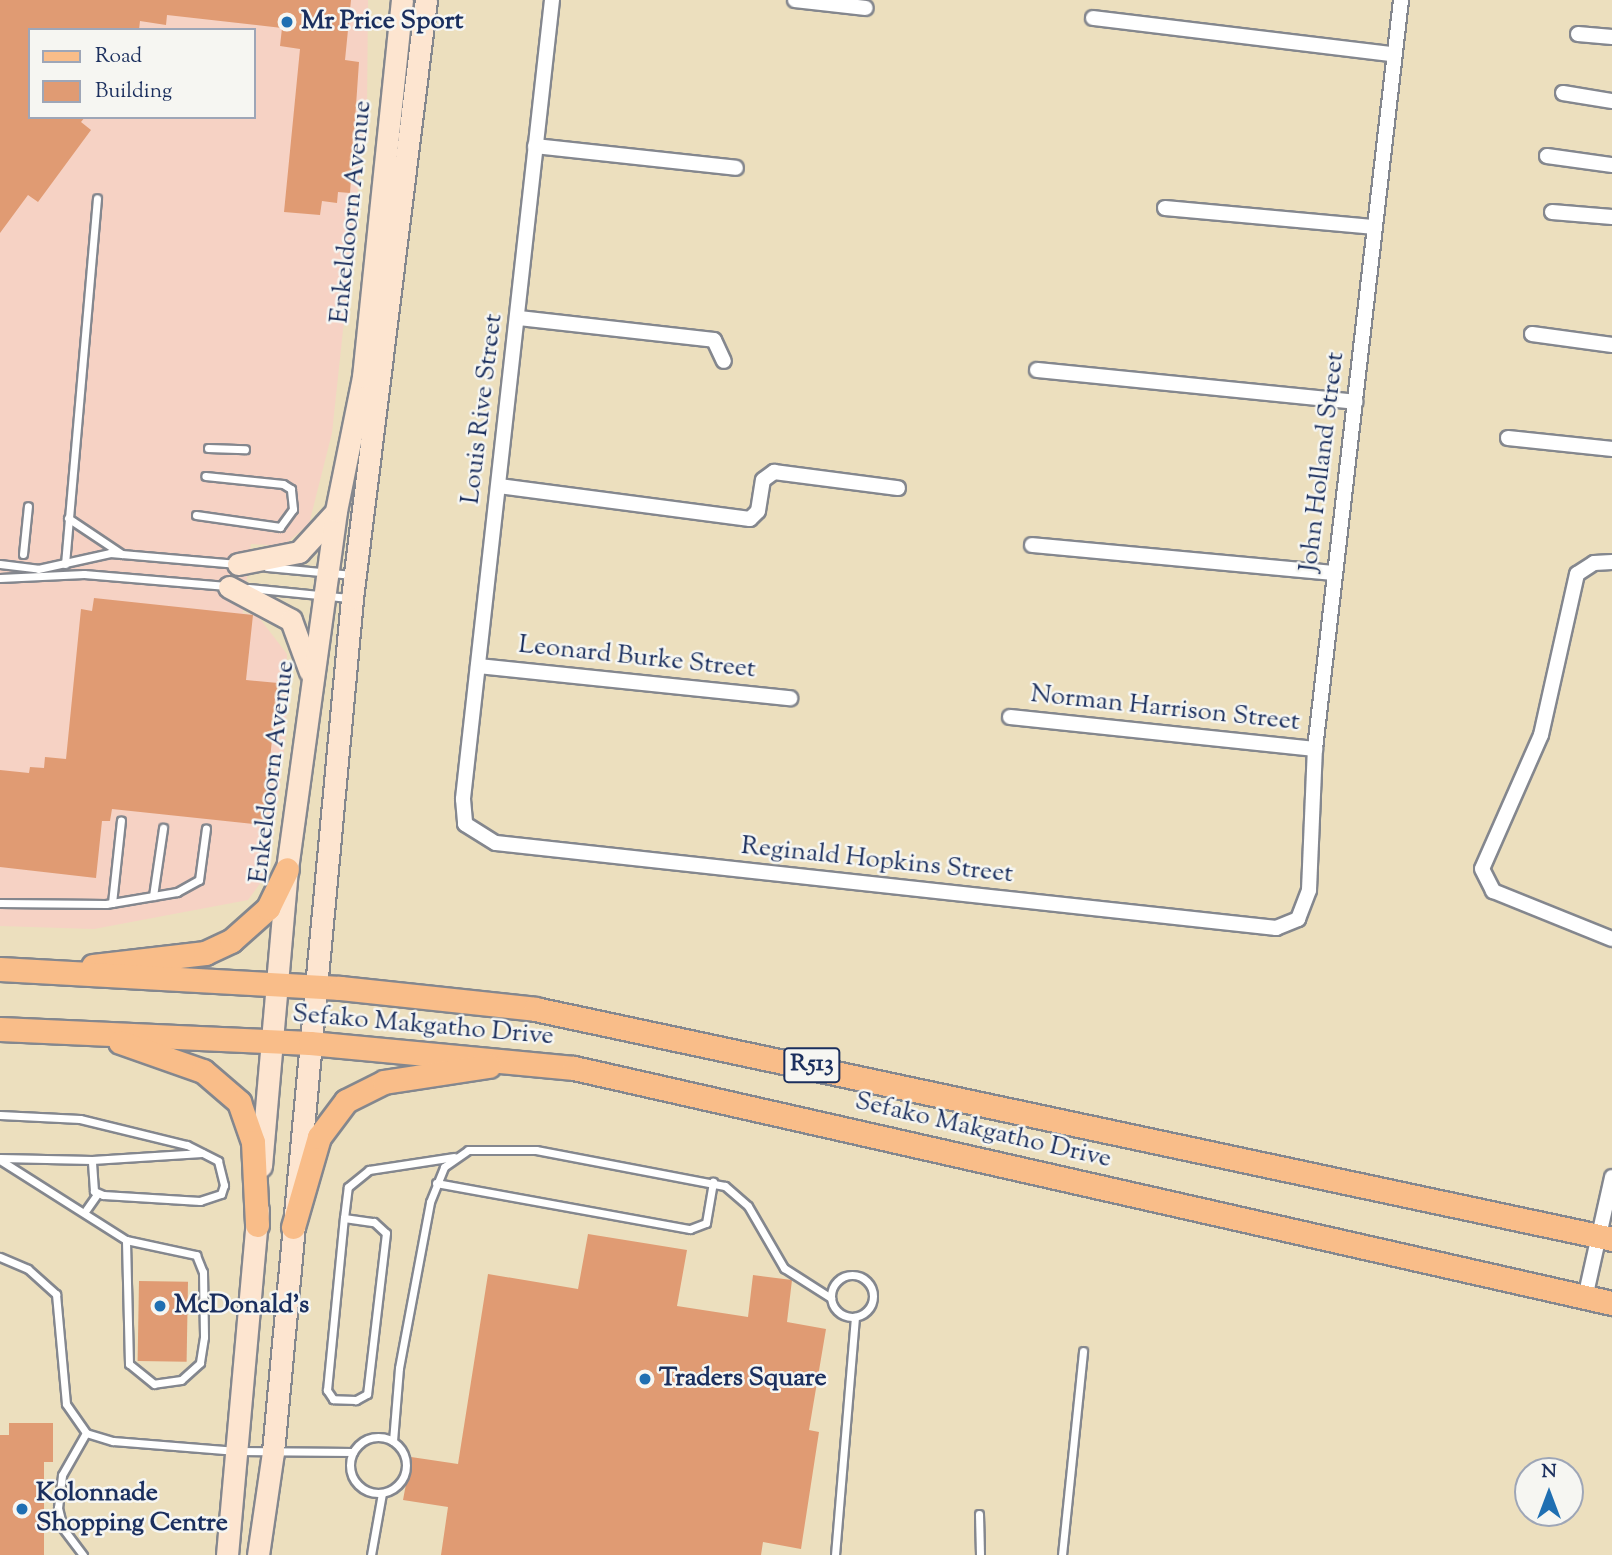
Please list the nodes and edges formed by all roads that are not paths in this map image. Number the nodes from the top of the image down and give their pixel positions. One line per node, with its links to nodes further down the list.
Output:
1 (402, 0): 36 (street, Enkeldoorn Avenue)
2 (426, 0): 48 (street, Enkeldoorn Avenue)
3 (552, 0): 13 (street, Louis Rive Street)
4 (795, 0): 6 (street)
5 (1401, 0): 10 (street, John Holland Street)
6 (866, 8)
7 (1093, 19): 10 (street)
8 (1578, 34): 9 (street)
9 (1612, 37)
10 (1392, 54): 21 (street, John Holland Street)
11 (1563, 93): 12 (street)
12 (1612, 101)
13 (535, 146): 16 (street); 22 (street, Louis Rive Street)
14 (1547, 156): 15 (street)
15 (1612, 165)
16 (736, 168)
17 (97, 198): 38 (lane)
18 (1165, 208): 21 (street)
19 (1552, 212): 20 (street)
20 (1612, 218)
21 (1375, 227): 27 (street, John Holland Street)
22 (519, 318): 25 (street); 33 (street, Louis Rive Street)
23 (1532, 334): 24 (street)
24 (1612, 345)
25 (724, 360)
26 (1037, 370): 27 (street)
27 (1355, 401): 47 (street, John Holland Street)
28 (1508, 438): 31 (street)
29 (208, 448): 30 (lane)
30 (245, 449)
31 (1612, 449)
32 (205, 477): 37 (lane)
33 (499, 486): 34 (street); 53 (street, Louis Rive Street)
34 (898, 488)
35 (28, 506): 40 (lane)
36 (336, 511): 45 (street); 46 (street, Enkeldoorn Avenue)
37 (196, 515)
38 (68, 518): 41 (lane); 44 (lane)
39 (1032, 545): 47 (street)
40 (23, 554)
41 (122, 554): 44 (lane); 45 (lane)
42 (1612, 562): 67 (street)
43 (0, 564): 44 (lane)
44 (65, 564)
45 (238, 564): 46 (lane)
46 (328, 572): 48 (lane); 51 (street, Enkeldoorn Avenue)
47 (1335, 573): 57 (street, John Holland Street)
48 (355, 575): 52 (street, Enkeldoorn Avenue)
49 (0, 578): 50 (lane)
50 (229, 587): 51 (lane); 54 (street)
51 (325, 595): 52 (lane); 54 (street, Enkeldoorn Avenue)
52 (352, 598): 71 (street, Enkeldoorn Avenue)
53 (478, 666): 55 (street, Leonard Burke Street); 59 (street, Louis Rive Street)
54 (312, 691): 62 (street, Enkeldoorn Avenue)
55 (790, 698)
56 (1010, 717): 57 (street, Norman Harrison Street)
57 (1315, 749): 66 (street, John Holland Street)
58 (121, 820): 65 (lane)
59 (466, 824): 66 (street, Reginald Hopkins Street)
60 (163, 828): 63 (lane)
61 (206, 828): 63 (lane)
62 (287, 869): 69 (main road); 70 (street, Enkeldoorn Avenue)
63 (153, 896): 65 (lane)
64 (0, 903): 65 (lane)
65 (111, 903)
66 (1290, 925)
67 (1612, 939)
68 (0, 970): 69 (main road, Sefako Makgatho Drive / R513)
69 (62, 972): 70 (main road, Sefako Makgatho Drive / R513)
70 (277, 987): 71 (main road, Sefako Makgatho Drive / R513); 74 (street, Enkeldoorn Avenue)
71 (315, 988): 75 (street, Enkeldoorn Avenue); 90 (main road, Sefako Makgatho Drive / R513)
72 (0, 1029): 73 (main road, Sefako Makgatho Drive / R513)
73 (86, 1032): 74 (main road, Sefako Makgatho Drive / R513); 88 (main road)
74 (271, 1041): 75 (main road, Sefako Makgatho Drive / R513); 88 (street, Enkeldoorn Avenue)
75 (310, 1043): 76 (main road, Sefako Makgatho Drive / R513); 89 (street, Enkeldoorn Avenue)
76 (516, 1060): 89 (main road); 94 (main road, Sefako Makgatho Drive / R513)
77 (0, 1115): 78 (lane)
78 (204, 1152): 81 (lane); 85 (lane)
79 (454, 1157): 83 (lane); 84 (lane); 87 (lane)
80 (0, 1159): 81 (lane); 86 (lane)
81 (92, 1160): 85 (lane)
82 (1612, 1177): 90 (street)
83 (436, 1182): 84 (lane); 99 (lane)
84 (713, 1182): 93 (lane)
85 (97, 1194): 86 (lane)
86 (86, 1210): 91 (lane)
87 (344, 1219): 87 (lane)
88 (257, 1225): 100 (street, Enkeldoorn Avenue)
89 (293, 1227): 101 (street, Enkeldoorn Avenue)
90 (1603, 1237): 94 (street)
91 (126, 1240): 91 (lane)
92 (0, 1256): 98 (lane)
93 (831, 1298): 96 (lane); 96 (lane)
94 (1585, 1298): 95 (main road, Sefako Makgatho Drive / R513)
95 (1612, 1303)
96 (855, 1317): 109 (lane)
97 (1083, 1351): 111 (lane)
98 (86, 1433): 100 (lane); 105 (lane)
99 (393, 1441): 102 (lane); 103 (lane)
100 (237, 1451): 101 (lane); 106 (street, Enkeldoorn Avenue)
101 (273, 1452): 102 (lane); 107 (street, Enkeldoorn Avenue)
102 (353, 1452): 103 (lane)
103 (382, 1493): 108 (lane)
104 (979, 1514): 110 (lane)
105 (83, 1555)
106 (227, 1555)
107 (258, 1555)
108 (371, 1555)
109 (835, 1555)
110 (980, 1555)
111 (1062, 1555)

